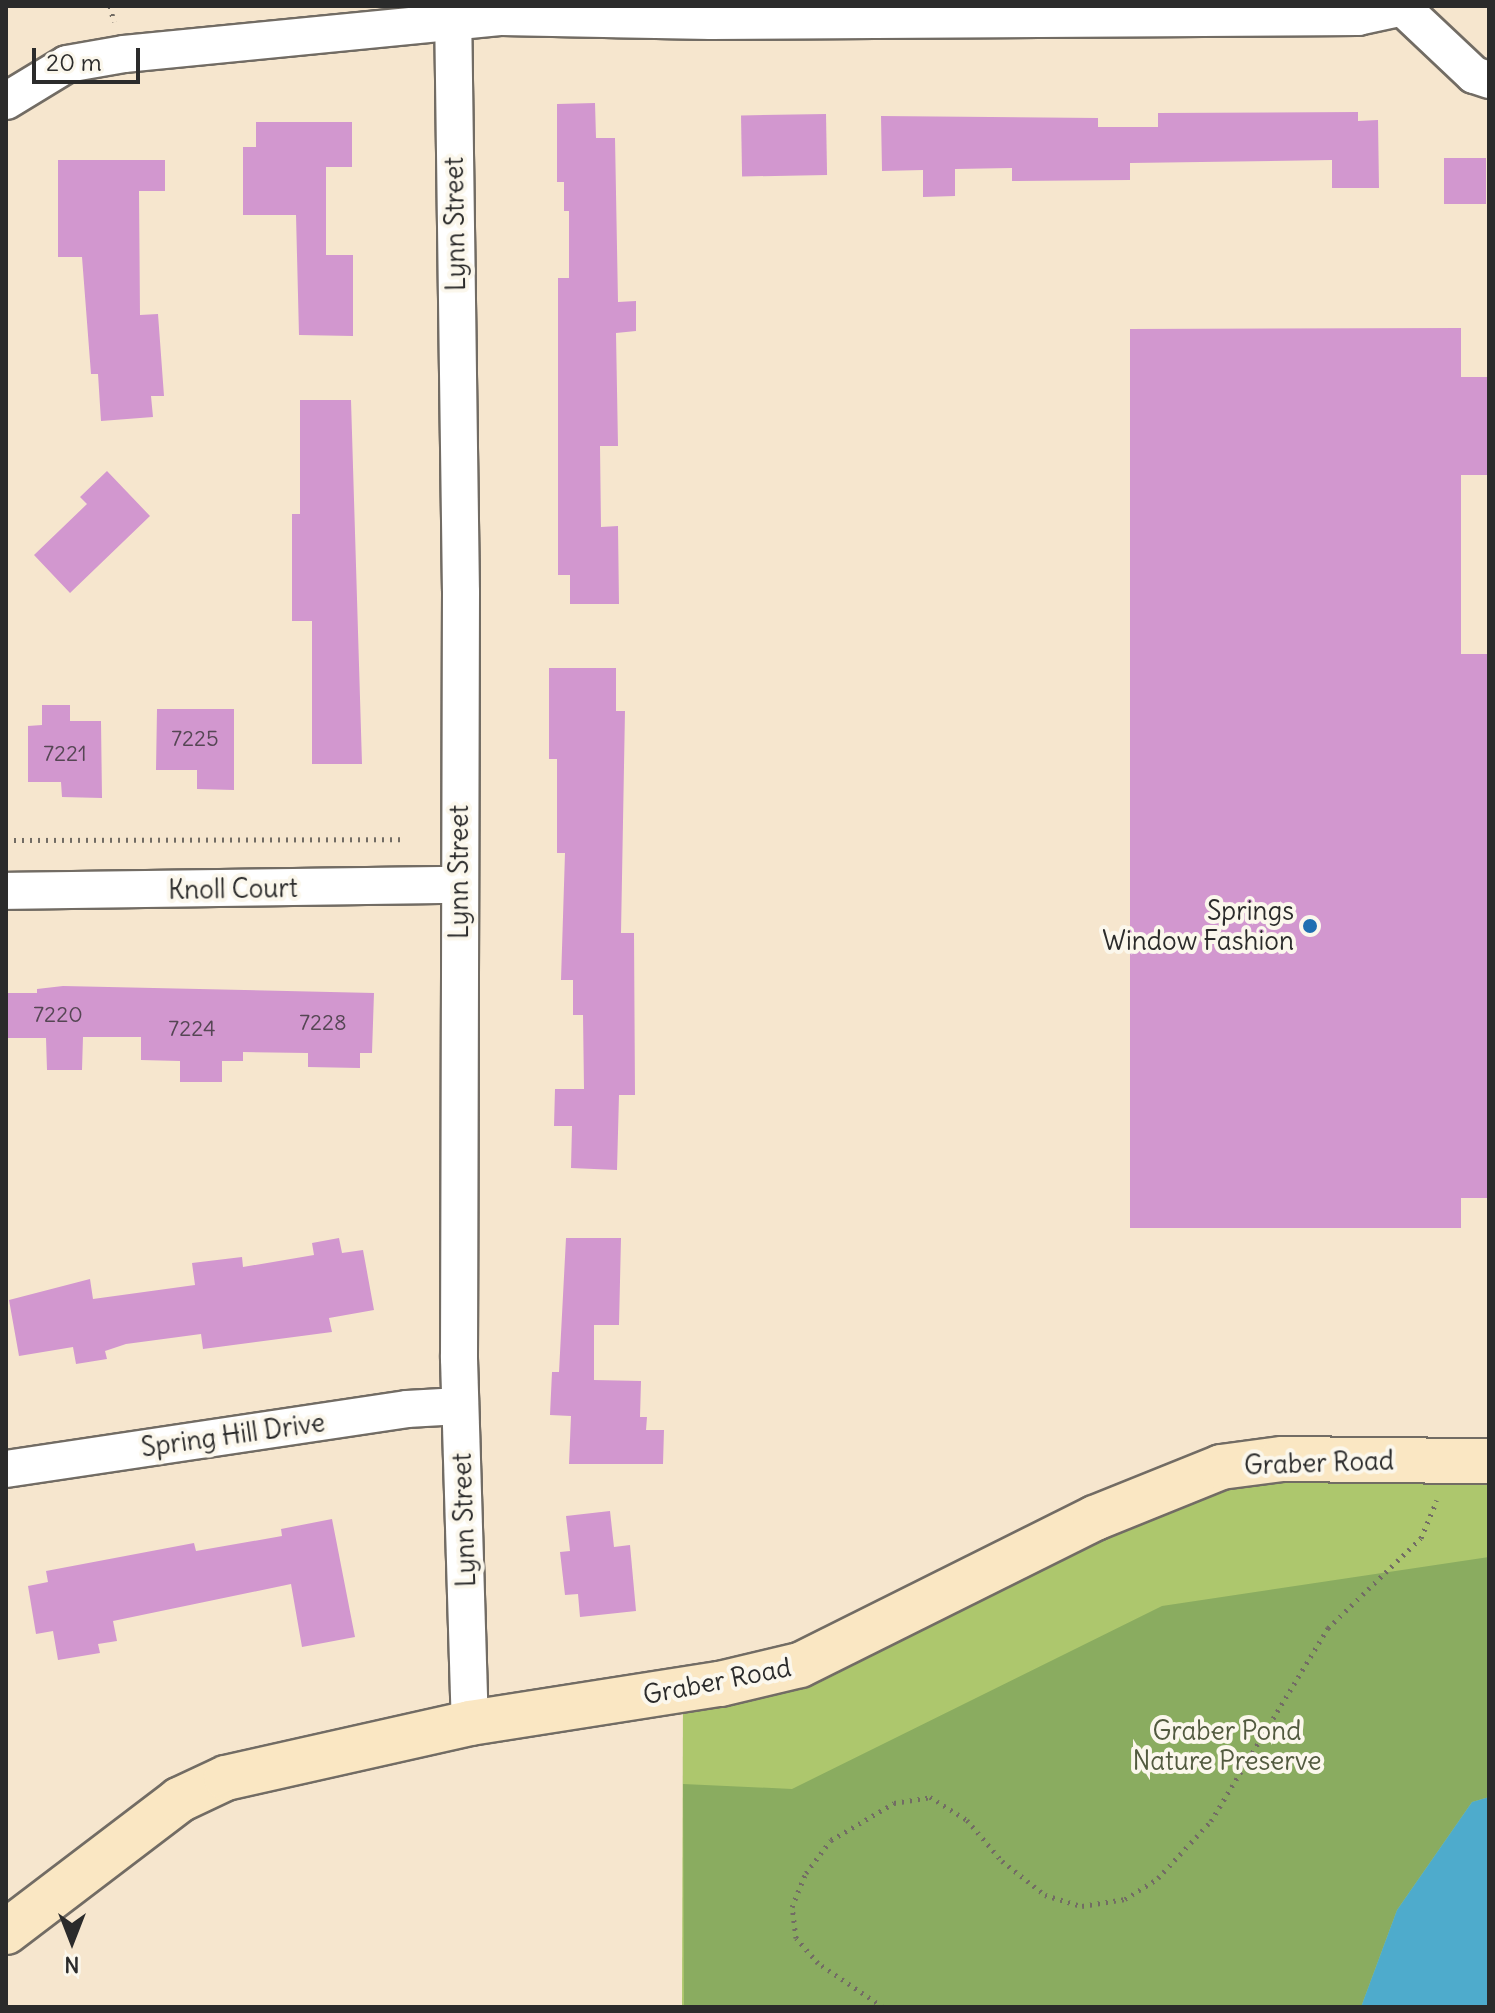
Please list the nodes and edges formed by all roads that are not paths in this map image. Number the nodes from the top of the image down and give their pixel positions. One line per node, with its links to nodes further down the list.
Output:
1 (1407, 8): 2 (street); 4 (street)
2 (1030, 12): 3 (street)
3 (452, 13): 5 (street); 6 (street, Lynn Street)
4 (1489, 80)
5 (6, 101)
6 (459, 885): 7 (street, Knoll Court); 8 (street, Lynn Street)
7 (6, 891)
8 (460, 1406): 10 (street, Spring Hill Drive); 11 (street, Lynn Street)
9 (1489, 1461): 11 (street, Graber Road)
10 (6, 1469)
11 (470, 1723): 12 (street, Graber Road)
12 (6, 1932)

